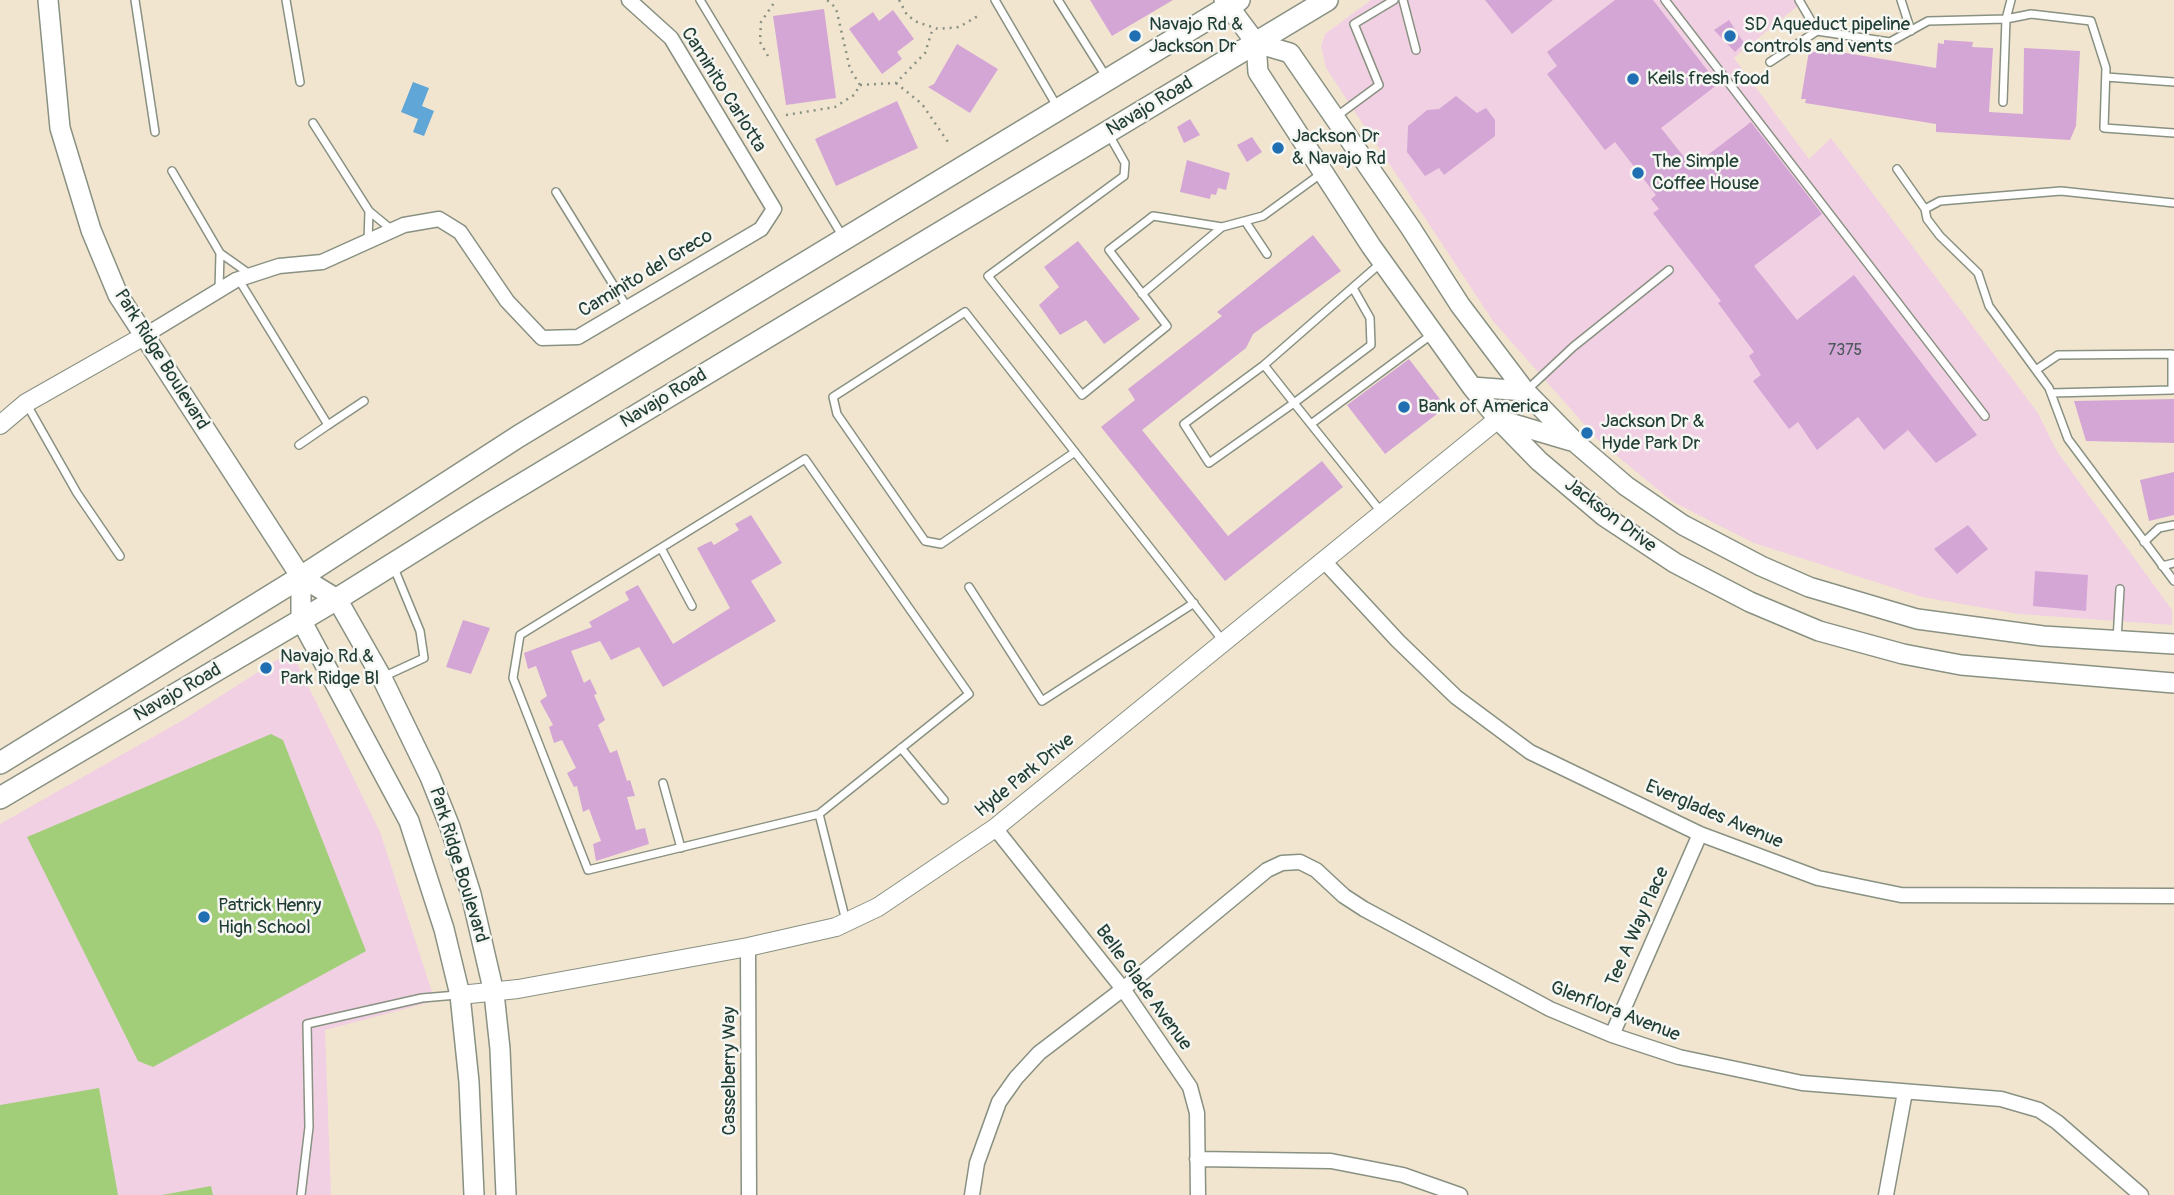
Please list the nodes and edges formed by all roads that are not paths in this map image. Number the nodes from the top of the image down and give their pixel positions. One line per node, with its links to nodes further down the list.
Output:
1 (48, 0): 56 (main road, Park Ridge Boulevard)
2 (135, 0): 30 (lane)
3 (286, 0): 24 (lane)
4 (629, 0): 38 (street, Caminito Carlotta)
5 (700, 0): 44 (lane)
6 (995, 0): 27 (lane)
7 (1327, 0): 19 (main road, Navajo Road)
8 (1394, 0): 28 (lane)
9 (1403, 0): 20 (lane)
10 (1665, 0): 65 (lane)
11 (1800, 0): 18 (lane)
12 (1901, 0): 17 (lane)
13 (2011, 0): 16 (lane)
14 (1059, 1): 23 (lane)
15 (1230, 2): 19 (main road, Jackson Drive); 23 (main road, Navajo Road)
16 (2006, 19): 17 (lane); 22 (lane); 26 (lane)
17 (1911, 31): 18 (lane)
18 (1817, 32): 21 (lane)
19 (1256, 43): 28 (main road, Jackson Drive); 31 (main road, Navajo Road); 35 (main road, Jackson Drive)
20 (1416, 50)
21 (1770, 62)
22 (2106, 77): 25 (lane); 32 (lane)
23 (1108, 79): 27 (main road, Navajo Road)
24 (300, 82)
25 (2174, 82)
26 (2003, 102)
27 (1058, 109): 44 (main road, Navajo Road)
28 (1334, 119): 60 (main road, Jackson Drive)
29 (313, 123): 40 (lane)
30 (155, 132)
31 (1108, 132): 53 (lane); 80 (main road, Navajo Road)
32 (2174, 133)
33 (1896, 169): 39 (lane)
34 (172, 171): 46 (lane)
35 (1324, 172): 41 (lane); 48 (main road, Jackson Drive)
36 (556, 192): 54 (lane)
37 (2174, 203): 39 (lane)
38 (774, 209): 54 (street, Caminito del Greco)
39 (1925, 209): 58 (lane)
40 (369, 211): 43 (lane); 45 (lane)
41 (1245, 221): 42 (lane); 47 (lane)
42 (1222, 227): 53 (lane); 53 (lane)
43 (393, 230): 45 (street, Caminito del Greco); 54 (street, Caminito del Greco)
44 (843, 237): 82 (main road, Navajo Road)
45 (368, 243): 50 (street, Caminito del Greco)
46 (220, 253): 50 (lane); 52 (lane)
47 (1266, 254)
48 (1383, 262): 51 (lane); 55 (main road, Jackson Drive)
49 (1669, 270): 60 (lane)
50 (245, 277): 52 (street, Caminito del Greco); 69 (lane)
51 (1353, 288): 57 (lane); 64 (lane)
52 (219, 290): 56 (street, Caminito del Greco)
53 (1142, 294)
54 (627, 308)
55 (1434, 332): 59 (main road, Jackson Drive); 67 (lane)
56 (144, 336): 63 (street); 82 (main road, Park Ridge Boulevard)
57 (1264, 365): 64 (lane); 64 (lane)
58 (2036, 370): 61 (lane); 61 (lane)
59 (1472, 387): 60 (main road); 66 (main road, Jackson Drive)
60 (1525, 391): 70 (main road, Jackson Drive)
61 (2051, 393): 75 (lane)
62 (364, 401): 69 (lane)
63 (26, 403): 68 (street); 77 (lane)
64 (1294, 403): 67 (lane)
65 (1985, 416)
66 (1498, 419): 70 (main road); 73 (street, Hyde Park Drive); 94 (main road, Jackson Drive)
67 (1311, 424): 73 (lane)
68 (0, 425)
69 (328, 425): 71 (lane)
70 (1576, 443): 91 (main road, Jackson Drive)
71 (299, 445)
72 (1075, 452): 72 (lane); 87 (lane)
73 (1382, 513): 78 (street, Hyde Park Drive)
74 (2174, 525): 75 (lane)
75 (2144, 542): 81 (lane)
76 (661, 548): 88 (lane); 95 (lane); 103 (lane)
77 (120, 556)
78 (1323, 560): 90 (street, Hyde Park Drive); 102 (street, Everglades Avenue)
79 (2174, 563): 81 (lane)
80 (392, 565): 86 (main road, Navajo Road); 93 (lane)
81 (2162, 566): 83 (lane)
82 (300, 577): 86 (main road, Park Ridge Boulevard); 89 (main road, Park Ridge Boulevard); 96 (main road, Navajo Road)
83 (2174, 581)
84 (970, 587): 87 (lane)
85 (2120, 589): 91 (lane)
86 (337, 599): 89 (main road, Navajo Road); 93 (main road, Park Ridge Boulevard)
87 (1194, 603): 90 (lane)
88 (692, 606)
89 (301, 621): 98 (main road, Navajo Road); 109 (main road, Park Ridge Boulevard)
90 (1224, 641): 101 (street, Hyde Park Drive)
91 (2117, 641): 92 (main road, Jackson Drive)
92 (2174, 644)
93 (382, 678): 108 (main road, Park Ridge Boulevard)
94 (2174, 683)
95 (901, 748): 99 (lane); 100 (lane)
96 (0, 763)
97 (663, 783): 103 (lane)
98 (0, 798)
99 (944, 800)
100 (819, 814): 103 (lane); 105 (lane)
101 (995, 828): 105 (street, Hyde Park Drive); 107 (street, Belle Glade Avenue)
102 (1700, 834): 104 (street, Everglades Avenue); 110 (street, Tee A Way Place)
103 (681, 848)
104 (2174, 896)
105 (846, 922): 106 (street, Hyde Park Drive)
106 (748, 947): 108 (street, Hyde Park Drive); 116 (street, Casselberry Way)
107 (1123, 989): 110 (street, Glenflora Avenue); 112 (street, Belle Glade Avenue); 117 (street, Glenflora Avenue)
108 (494, 993): 109 (street, Hyde Park Drive); 115 (main road, Park Ridge Boulevard)
109 (460, 995): 113 (lane); 114 (main road, Park Ridge Boulevard)
110 (1612, 1035): 111 (street, Glenflora Avenue)
111 (1905, 1092): 120 (street); 121 (street, Glenflora Avenue)
112 (1197, 1159): 118 (street, Belle Glade Avenue); 119 (street)
113 (302, 1195)
114 (474, 1195)
115 (506, 1195)
116 (749, 1195)
117 (972, 1195)
118 (1198, 1195)
119 (1460, 1195)
120 (1886, 1195)
121 (2141, 1195)

